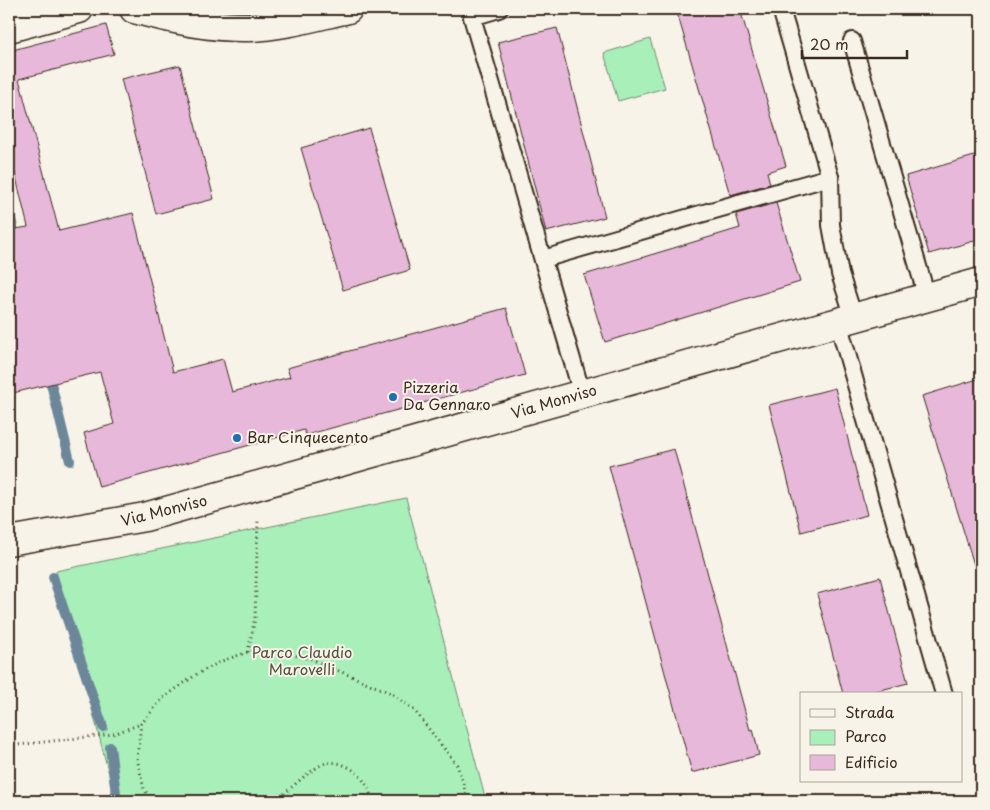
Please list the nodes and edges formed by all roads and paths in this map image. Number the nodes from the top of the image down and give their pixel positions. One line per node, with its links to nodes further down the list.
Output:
1 (79, 9): 6 (street)
2 (134, 9): 3 (street)
3 (348, 9)
4 (499, 9): 9 (lane)
5 (781, 9): 8 (lane)
6 (9, 28)
7 (852, 41): 11 (lane)
8 (830, 177): 9 (lane); 12 (lane)
9 (543, 259): 13 (lane)
10 (981, 282): 11 (street, Via Monviso)
11 (927, 298): 12 (street, Via Monviso)
12 (846, 320): 13 (street, Via Monviso); 17 (lane)
13 (582, 394): 15 (street, Via Monviso)
14 (258, 519): 16 (path)
15 (9, 540)
16 (248, 652): 18 (path); 23 (path)
17 (943, 692)
18 (140, 724): 19 (path); 20 (path)
19 (9, 746)
20 (152, 801)
21 (277, 801): 22 (path)
22 (373, 801)
23 (467, 801)

